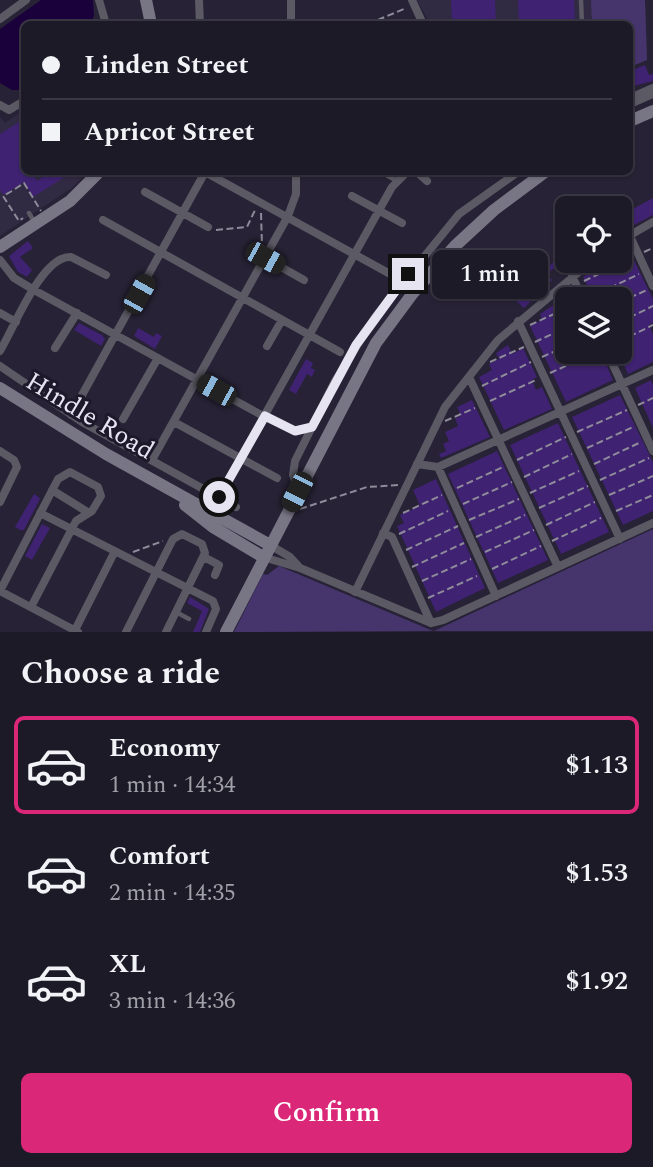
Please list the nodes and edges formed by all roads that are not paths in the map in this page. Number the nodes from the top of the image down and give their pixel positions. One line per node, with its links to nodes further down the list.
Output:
1 (26, 0): 8 (street)
2 (99, 0): 9 (street)
3 (146, 0): 10 (main road)
4 (199, 0): 11 (street)
5 (290, 0): 12 (street)
6 (412, 0): 13 (street)
7 (581, 0): 14 (lane)
8 (0, 19)
9 (105, 21)
10 (150, 21)
11 (200, 21)
12 (291, 21)
13 (422, 21)
14 (582, 21)
15 (653, 88): 17 (street)
16 (653, 94): 19 (street)
17 (633, 97)
18 (21, 103): 20 (street)
19 (633, 103)
20 (0, 105)
21 (653, 111): 22 (main road)
22 (633, 120)
23 (96, 175): 45 (main road)
24 (203, 175): 37 (street)
25 (211, 175): 38 (street)
26 (296, 175): 38 (street)
27 (387, 175): 32 (lane)
28 (403, 175): 32 (street)
29 (420, 175): 33 (street)
30 (510, 175): 51 (street)
31 (540, 175): 95 (main road)
32 (397, 180): 36 (street)
33 (426, 181)
34 (145, 192): 37 (street)
35 (352, 196): 36 (street)
36 (379, 210): 41 (street); 47 (street)
37 (183, 214): 42 (street); 46 (street)
38 (288, 216): 47 (street); 48 (street)
39 (103, 220): 46 (street)
40 (653, 222): 43 (street)
41 (402, 223)
42 (208, 227)
43 (632, 232)
44 (632, 240): 57 (street)
45 (0, 247)
46 (161, 253): 60 (street); 66 (street)
47 (355, 254): 53 (street); 67 (street)
48 (266, 257): 54 (street); 60 (street)
49 (0, 260): 58 (street)
50 (581, 273): 55 (street)
51 (408, 274): 53 (street); 59 (street)
52 (106, 275): 58 (street)
53 (393, 275): 59 (street)
54 (304, 280)
55 (574, 280): 56 (street); 65 (street)
56 (578, 287)
57 (653, 287)
58 (34, 290): 62 (street); 64 (street)
59 (395, 291): 85 (street)
60 (243, 299): 63 (street); 77 (street)
61 (0, 313): 64 (street)
62 (76, 313): 66 (street); 69 (street)
63 (282, 320): 67 (street); 68 (street)
64 (16, 323): 70 (street)
65 (520, 325): 76 (street); 80 (street)
66 (116, 335): 72 (street); 81 (street)
67 (309, 336): 71 (street); 82 (street)
68 (267, 346)
69 (55, 348)
70 (0, 351)
71 (340, 352)
72 (158, 358): 77 (street); 83 (street)
73 (613, 364): 78 (street)
74 (0, 366): 81 (street)
75 (653, 370): 78 (street)
76 (469, 377): 86 (street); 91 (street)
77 (198, 380): 82 (street); 84 (street)
78 (622, 384): 80 (street); 88 (street)
79 (2, 389): 107 (main road, Hindle Road)
80 (560, 412): 86 (street); 105 (street)
81 (71, 415): 90 (street)
82 (265, 416): 85 (street); 89 (street)
83 (123, 419)
84 (174, 422): 89 (street); 90 (street)
85 (312, 427): 95 (street)
86 (498, 440): 92 (street); 109 (street)
87 (0, 451): 94 (street)
88 (653, 453)
89 (240, 458): 93 (street); 97 (street)
90 (152, 460): 97 (street)
91 (417, 464): 92 (street); 104 (street)
92 (438, 467): 116 (street)
93 (277, 478)
94 (4, 487): 98 (street)
95 (298, 489): 107 (main road)
96 (52, 490): 100 (street); 101 (street); 101 (street)
97 (219, 497): 99 (street)
98 (0, 502)
99 (236, 507)
100 (40, 513): 103 (street); 114 (street)
101 (89, 513): 103 (street)
102 (653, 523): 105 (street)
103 (72, 530): 106 (street); 117 (street)
104 (383, 533): 115 (street); 120 (street)
105 (620, 539): 109 (street)
106 (115, 551): 111 (street); 121 (street)
107 (266, 551): 110 (street); 110 (street); 125 (main road)
108 (204, 557): 111 (street); 112 (street); 113 (street)
109 (558, 567): 116 (street)
110 (300, 568): 115 (street)
111 (155, 572): 113 (street); 122 (street)
112 (215, 575)
113 (188, 589): 118 (street); 124 (street)
114 (0, 591): 117 (street)
115 (355, 592): 120 (street)
116 (496, 596): 120 (street)
117 (31, 607): 121 (street)
118 (176, 612): 119 (lane); 123 (street)
119 (190, 619)
120 (431, 623)
121 (76, 631)
122 (126, 632)
123 (166, 632)
124 (206, 632)
125 (226, 632)

